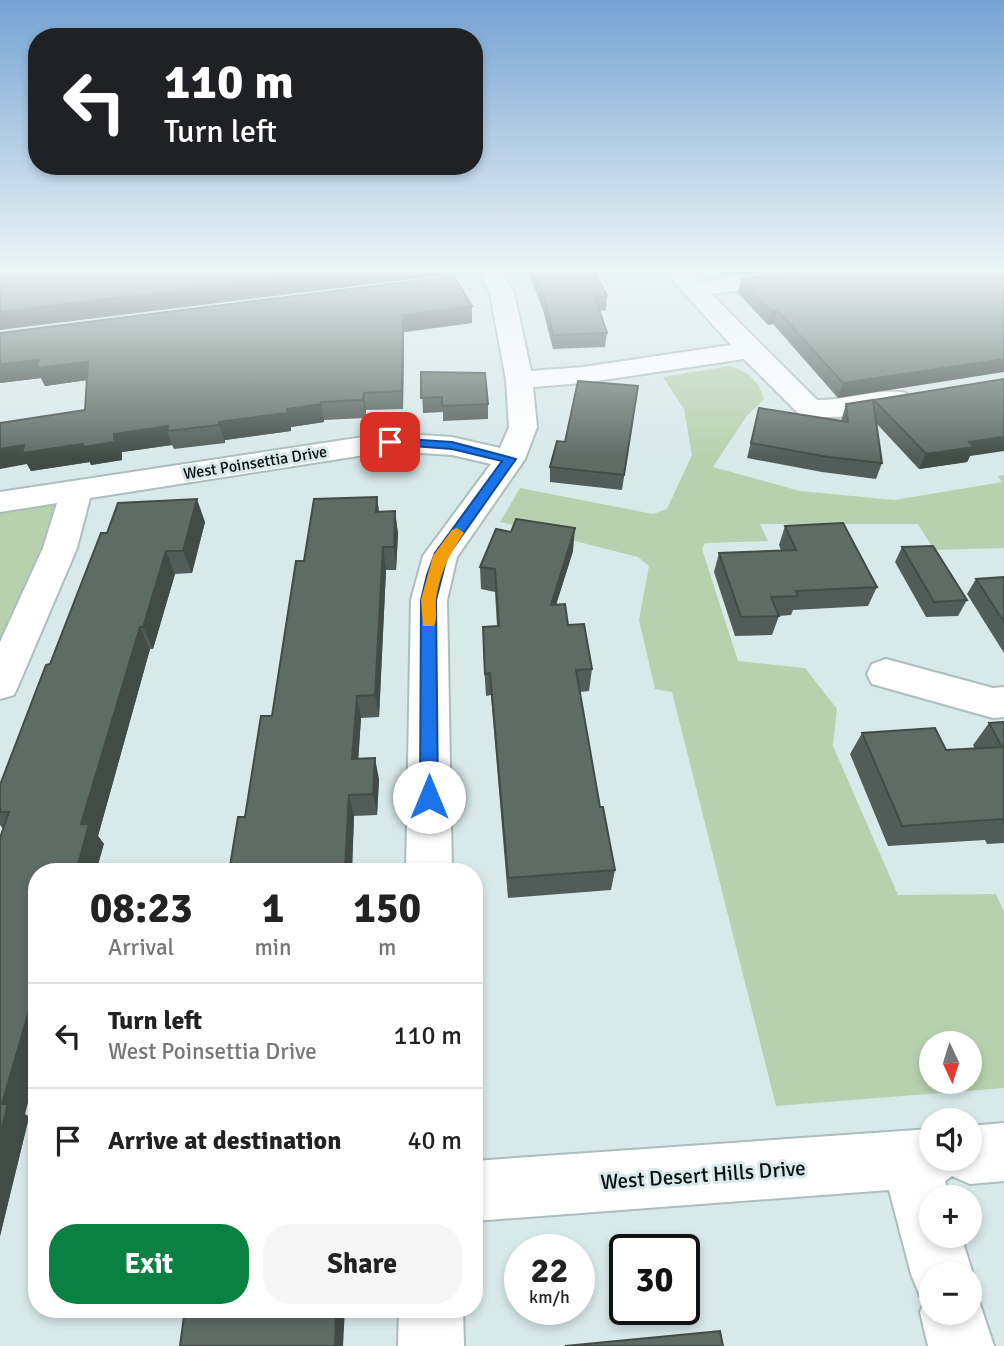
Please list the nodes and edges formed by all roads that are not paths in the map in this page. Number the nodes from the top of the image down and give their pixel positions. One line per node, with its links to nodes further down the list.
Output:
1 (510, 332): 4 (street)
2 (732, 332): 3 (street)
3 (750, 350): 4 (street); 5 (street)
4 (519, 380): 6 (street)
5 (928, 394)
6 (510, 459): 7 (street, West Poinsettia Drive); 12 (street)
7 (76, 490): 8 (street, West Poinsettia Drive); 10 (street)
8 (0, 502)
9 (886, 674): 11 (street)
10 (0, 684)
11 (1004, 702)
12 (429, 863)
13 (1004, 1152): 14 (street)
14 (982, 1154)
15 (919, 1159): 16 (street, West Desert Hills Drive)
16 (483, 1190)
17 (431, 1318): 19 (street)
18 (955, 1325): 20 (street)
19 (431, 1346)
20 (961, 1346)

